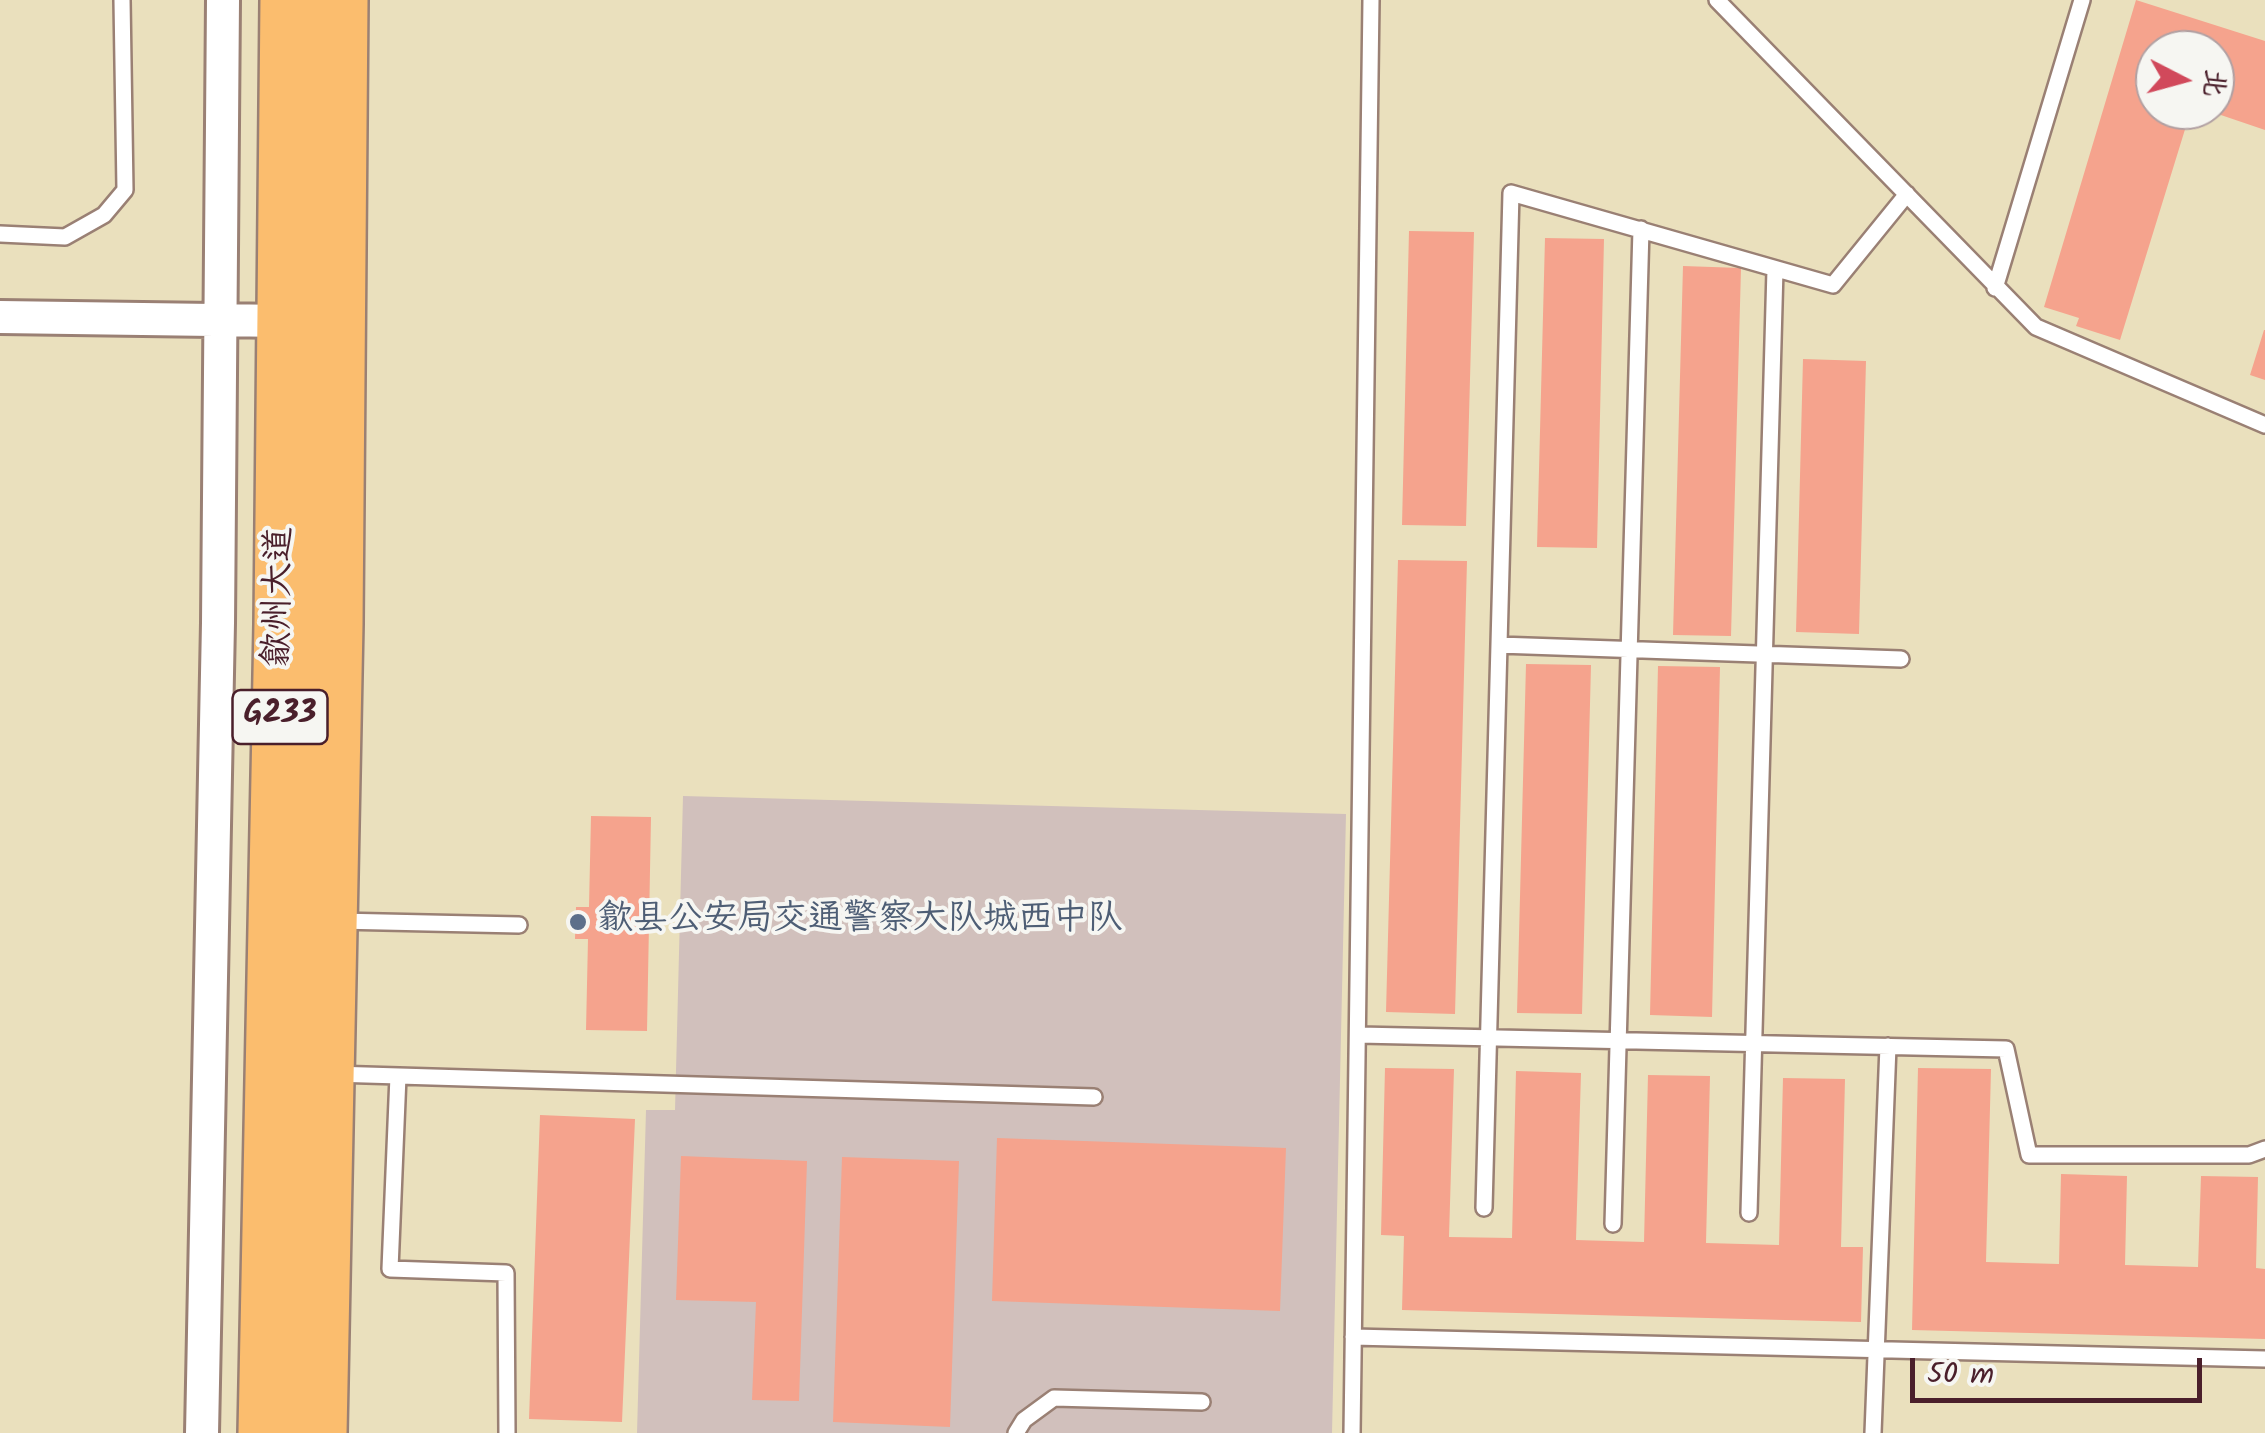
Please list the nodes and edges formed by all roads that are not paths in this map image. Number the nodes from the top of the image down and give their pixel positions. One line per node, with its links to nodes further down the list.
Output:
1 (122, 0): 10 (lane)
2 (224, 0): 14 (street)
3 (288, 0): 15 (highway, 歙州大道 / G233)
4 (340, 0): 21 (highway, 歙州大道 / G233)
5 (1372, 0): 23 (lane)
6 (1716, 0): 8 (lane)
7 (2082, 0): 12 (lane)
8 (1907, 194): 11 (lane); 12 (lane)
9 (1641, 229): 11 (lane); 17 (lane); 18 (lane)
10 (0, 234)
11 (1775, 268): 19 (lane)
12 (1995, 288): 16 (lane)
13 (0, 317): 14 (street)
14 (221, 320): 15 (street); 39 (street)
15 (285, 321): 40 (highway, 歙州大道 / G233)
16 (2265, 425)
17 (1499, 646): 18 (lane); 24 (lane)
18 (1629, 650): 19 (lane); 25 (lane)
19 (1764, 654): 20 (lane); 26 (lane)
20 (1901, 659)
21 (329, 921): 22 (lane); 28 (highway, 歙州大道 / G233)
22 (519, 924)
23 (1359, 1035): 24 (lane); 35 (lane)
24 (1489, 1038): 25 (lane); 32 (lane)
25 (1618, 1040): 26 (lane); 34 (lane)
26 (1753, 1044): 27 (lane); 33 (lane)
27 (1888, 1046): 31 (lane); 36 (lane)
28 (326, 1074): 29 (lane); 41 (highway, 歙州大道 / G233)
29 (398, 1076): 30 (lane); 42 (lane)
30 (1094, 1097)
31 (2265, 1148)
32 (1484, 1208)
33 (1749, 1213)
34 (1614, 1224)
35 (1353, 1337): 36 (lane); 44 (lane)
36 (1876, 1350): 37 (lane); 45 (lane)
37 (2265, 1360)
38 (1202, 1402): 43 (lane)
39 (202, 1433)
40 (266, 1433)
41 (319, 1433)
42 (507, 1433)
43 (1016, 1433)
44 (1352, 1433)
45 (1873, 1433)

